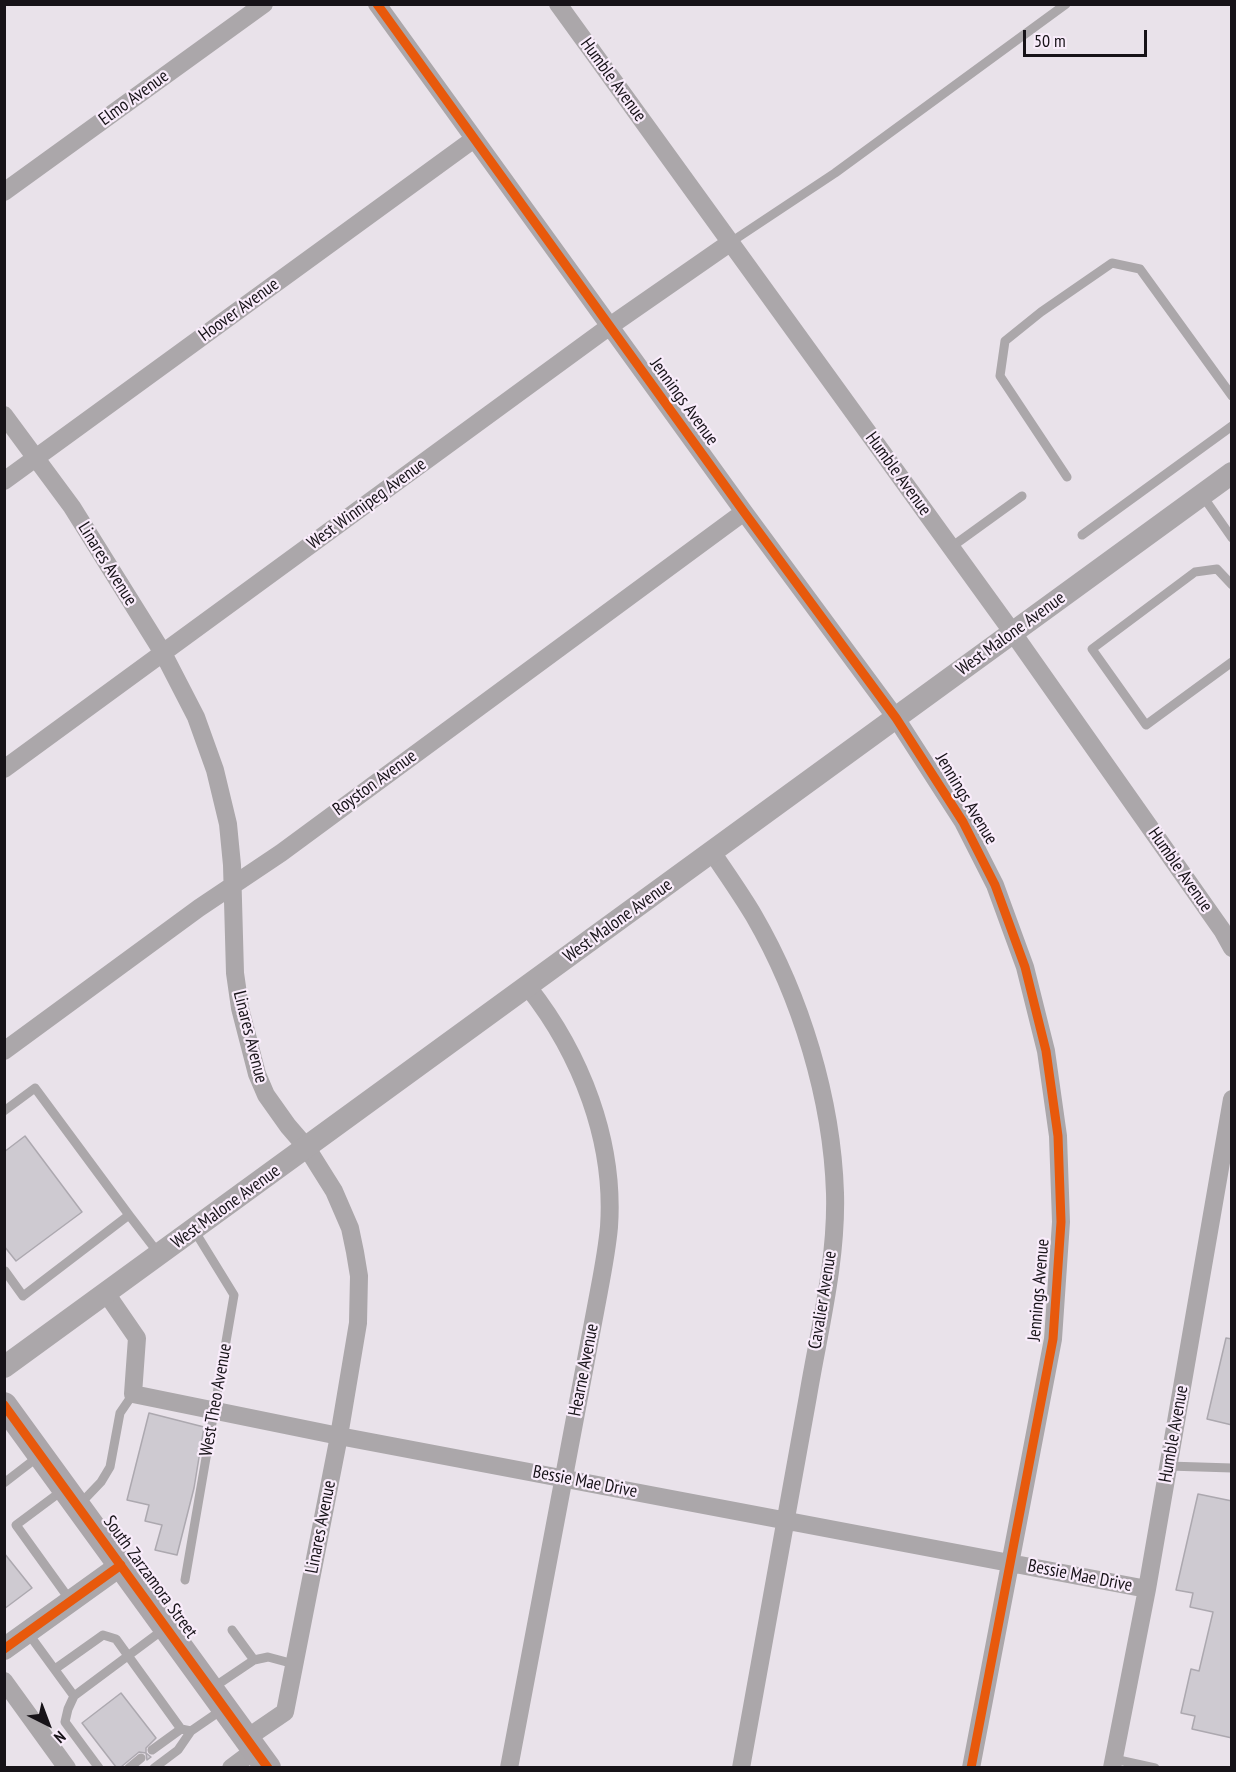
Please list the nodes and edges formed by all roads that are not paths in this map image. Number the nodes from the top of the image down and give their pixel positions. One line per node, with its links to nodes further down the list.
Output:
1 (264, 4): 6 (street, Elmo Avenue)
2 (377, 4): 5 (street, Jennings Avenue)
3 (558, 4): 7 (street, Humble Avenue)
4 (1066, 4): 7 (lane)
5 (474, 140): 8 (street, Jennings Avenue); 12 (street, Hoover Avenue)
6 (4, 192)
7 (731, 242): 8 (street, West Winnipeg Avenue); 21 (street, Humble Avenue)
8 (610, 326): 18 (street, Jennings Avenue); 24 (street, West Winnipeg Avenue)
9 (1232, 396): 14 (lane)
10 (4, 415): 12 (street, Linares Avenue)
11 (1232, 426): 19 (lane)
12 (37, 457): 15 (street, Hoover Avenue); 24 (street, Linares Avenue)
13 (1232, 473): 16 (street, West Malone Avenue)
14 (1067, 477)
15 (4, 481)
16 (1202, 495): 20 (lane); 23 (street, West Malone Avenue)
17 (1022, 496): 21 (lane)
18 (744, 512): 26 (street, Jennings Avenue); 29 (street, Royston Avenue)
19 (1082, 535)
20 (1232, 538)
21 (950, 548): 23 (street, Humble Avenue)
22 (1232, 585): 25 (lane)
23 (1013, 633): 26 (street, West Malone Avenue); 30 (street, Humble Avenue)
24 (164, 653): 27 (street, West Winnipeg Avenue); 29 (street, Linares Avenue)
25 (1232, 662)
26 (896, 717): 28 (street, West Malone Avenue); 54 (street, Jennings Avenue)
27 (4, 769)
28 (712, 852): 31 (street, West Malone Avenue); 53 (street, Cavalier Avenue)
29 (233, 887): 32 (street, Royston Avenue); 35 (street, Linares Avenue)
30 (1232, 948)
31 (528, 987): 35 (street, West Malone Avenue); 50 (street, Hearne Avenue)
32 (4, 1051)
33 (1232, 1099): 36 (street, Humble Avenue)
34 (4, 1111): 37 (lane)
35 (307, 1148): 38 (street, West Malone Avenue); 46 (street, Linares Avenue)
36 (1226, 1164): 48 (street, Humble Avenue)
37 (129, 1215): 39 (lane); 40 (lane)
38 (194, 1230): 39 (street, West Malone Avenue); 45 (lane, West Theo Avenue)
39 (159, 1255): 41 (street, West Malone Avenue)
40 (4, 1271)
41 (106, 1293): 42 (street, West Malone Avenue); 43 (street)
42 (4, 1367)
43 (133, 1394): 45 (street, Bessie Mae Drive); 52 (lane)
44 (4, 1406): 47 (main road, South Zarzamora Street)
45 (214, 1411): 46 (street, Bessie Mae Drive); 56 (lane, West Theo Avenue)
46 (339, 1437): 50 (street, Bessie Mae Drive); 65 (street, Linares Avenue)
47 (41, 1455): 51 (lane); 52 (main road, South Zarzamora Street)
48 (1168, 1466): 49 (lane); 57 (street, Humble Avenue)
49 (1232, 1468)
50 (563, 1478): 53 (street, Bessie Mae Drive); 80 (street, Hearne Avenue)
51 (6, 1479)
52 (72, 1497): 55 (main road, South Zarzamora Street); 58 (lane)
53 (786, 1521): 54 (street, Bessie Mae Drive); 81 (street, Cavalier Avenue)
54 (1010, 1563): 57 (street, Bessie Mae Drive); 82 (street, Jennings Avenue)
55 (121, 1565): 58 (street); 59 (main road, South Zarzamora Street)
56 (185, 1580)
57 (1147, 1588): 74 (street, Humble Avenue)
58 (71, 1601): 61 (street)
59 (166, 1627): 63 (lane); 69 (main road, South Zarzamora Street)
60 (232, 1630): 64 (lane)
61 (28, 1633): 62 (street); 66 (lane)
62 (4, 1649)
63 (129, 1655): 66 (lane); 68 (lane); 70 (lane)
64 (254, 1660): 65 (lane); 69 (lane)
65 (294, 1665): 72 (street, Linares Avenue)
66 (55, 1670): 68 (lane)
67 (4, 1681): 75 (street)
68 (74, 1696): 76 (lane)
69 (218, 1698): 70 (lane); 72 (main road, South Zarzamora Street)
70 (186, 1730): 71 (lane); 78 (lane)
71 (152, 1750)
72 (257, 1752): 79 (street, Linares Avenue)
73 (141, 1758): 77 (lane)
74 (1113, 1763): 83 (lane)
75 (67, 1767)
76 (99, 1767)
77 (129, 1767)
78 (154, 1767)
79 (231, 1767)
80 (509, 1767)
81 (741, 1767)
82 (971, 1767)
83 (1155, 1767)

